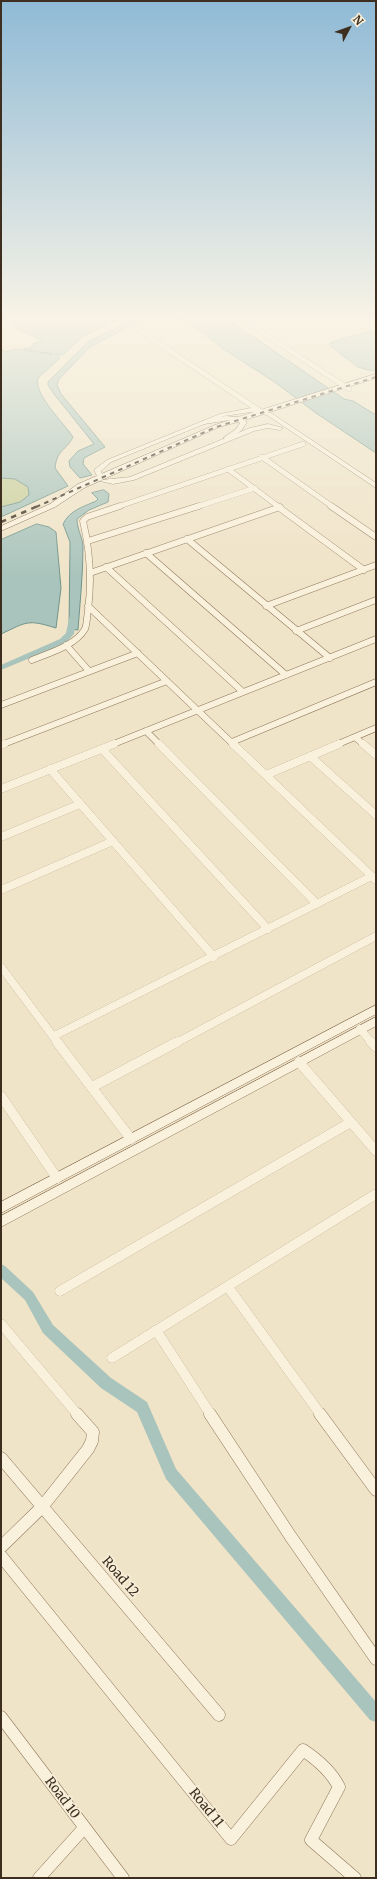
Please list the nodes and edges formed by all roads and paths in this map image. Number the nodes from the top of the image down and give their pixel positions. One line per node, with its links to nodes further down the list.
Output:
1 (248, 404): 3 (street)
2 (292, 404): 3 (main road)
3 (262, 413): 4 (main road); 5 (street); 6 (street); 12 (street)
4 (241, 420): 5 (main road); 7 (main road); 11 (main road)
5 (204, 422): 11 (street)
6 (280, 428): 7 (street); 8 (street)
7 (227, 438): 11 (street)
8 (303, 444): 9 (street); 14 (street)
9 (262, 457): 10 (street); 17 (street)
10 (228, 468): 13 (street); 19 (street)
11 (102, 479): 16 (main road)
12 (376, 486)
13 (254, 488): 15 (street); 19 (street)
14 (376, 493)
15 (280, 507): 18 (street); 23 (street)
16 (1, 529)
17 (376, 537)
18 (187, 539): 20 (street); 27 (street)
19 (88, 541): 24 (street)
20 (146, 553): 22 (street); 35 (street)
21 (376, 565): 23 (street)
22 (106, 567): 24 (street); 38 (street)
23 (364, 570): 27 (street)
24 (90, 573): 26 (street)
25 (376, 600): 28 (street)
26 (88, 606): 30 (street); 31 (street)
27 (266, 606): 28 (street)
28 (296, 631): 32 (street)
29 (376, 640): 32 (street)
30 (66, 645): 33 (street); 34 (street)
31 (138, 653): 34 (street); 36 (street)
32 (330, 658): 35 (street)
33 (32, 660)
34 (89, 671): 39 (street)
35 (286, 675): 38 (street)
36 (167, 681): 40 (street); 45 (street)
37 (376, 682): 44 (street)
38 (244, 692): 40 (street)
39 (1, 705)
40 (198, 710): 42 (street); 44 (street)
41 (376, 728): 43 (street)
42 (146, 731): 46 (street); 58 (street)
43 (355, 736): 47 (street); 48 (street)
44 (232, 742): 50 (street)
45 (1, 745)
46 (102, 749): 49 (street); 59 (street)
47 (376, 755)
48 (310, 756): 50 (street); 53 (street)
49 (50, 769): 51 (street); 52 (street)
50 (266, 775): 56 (street)
51 (1, 789)
52 (80, 804): 54 (street); 55 (street)
53 (376, 815)
54 (1, 837)
55 (112, 842): 57 (street); 61 (street)
56 (374, 878): 58 (street)
57 (1, 890)
58 (317, 904): 59 (street)
59 (268, 929): 61 (street)
60 (376, 936): 69 (street)
61 (214, 957): 66 (street)
62 (1, 967): 66 (street)
63 (376, 1009): 72 (street)
64 (376, 1021): 65 (street)
65 (360, 1029): 67 (street); 68 (street)
66 (54, 1036): 69 (street)
67 (376, 1047)
68 (299, 1062): 71 (street); 77 (street)
69 (92, 1087): 72 (street)
70 (1, 1096): 74 (street)
71 (351, 1122): 73 (street); 79 (street)
72 (131, 1139): 74 (street)
73 (376, 1151)
74 (57, 1178): 76 (street)
75 (376, 1194): 78 (street)
76 (1, 1208)
77 (1, 1222)
78 (228, 1287): 81 (street); 84 (street)
79 (60, 1291)
80 (1, 1324): 85 (street)
81 (156, 1330): 82 (street); 88 (street)
82 (112, 1358)
83 (1, 1458): 85 (street, Road 12)
84 (376, 1490)
85 (42, 1507): 86 (street); 89 (street, Road 12)
86 (1, 1546)
87 (1, 1556): 94 (street, Road 11)
88 (376, 1659)
89 (220, 1715)
90 (1, 1717): 91 (street, Road 10)
91 (84, 1828): 92 (street); 93 (street, Road 10)
92 (39, 1878)
93 (123, 1878)
94 (355, 1878)

